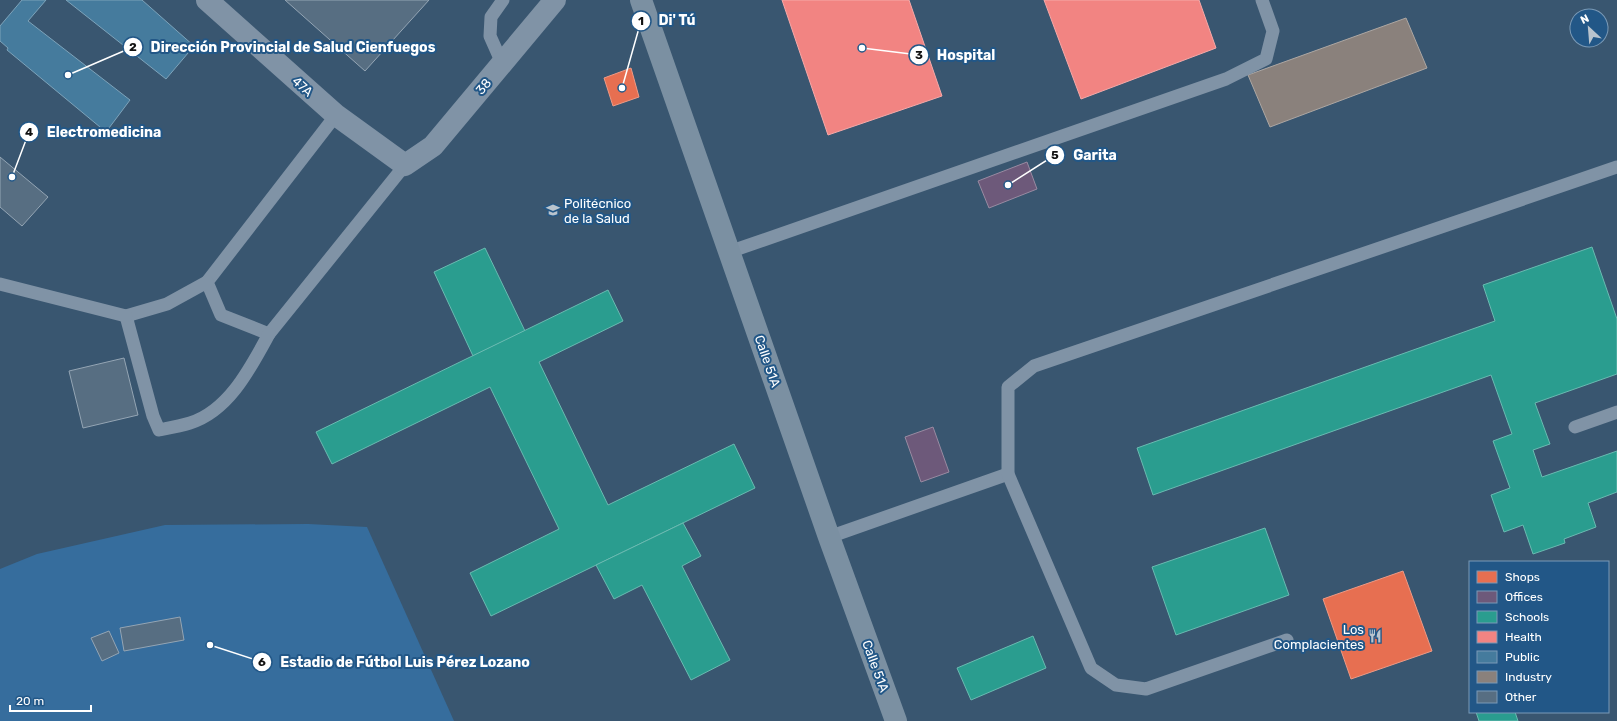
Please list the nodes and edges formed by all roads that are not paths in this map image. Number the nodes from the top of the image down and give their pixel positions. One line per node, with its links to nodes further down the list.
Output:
1 (207, 0): 7 (street, 47A)
2 (503, 0): 6 (lane)
3 (554, 0): 6 (street, 38)
4 (641, 0): 10 (main road, Calle 51A)
5 (1262, 0): 10 (lane)
6 (502, 63): 8 (street, 38)
7 (336, 115): 8 (street, 47A); 11 (lane)
8 (405, 165): 14 (lane)
9 (1617, 167): 17 (lane)
10 (729, 252): 18 (main road, Calle 51A)
11 (207, 282): 13 (lane); 14 (lane)
12 (0, 284): 13 (lane)
13 (126, 316): 14 (lane)
14 (269, 334)
15 (1617, 412): 16 (lane)
16 (1575, 427)
17 (1008, 474): 18 (lane); 19 (lane)
18 (829, 537): 20 (main road, Calle 51A)
19 (1287, 640)
20 (896, 721)

